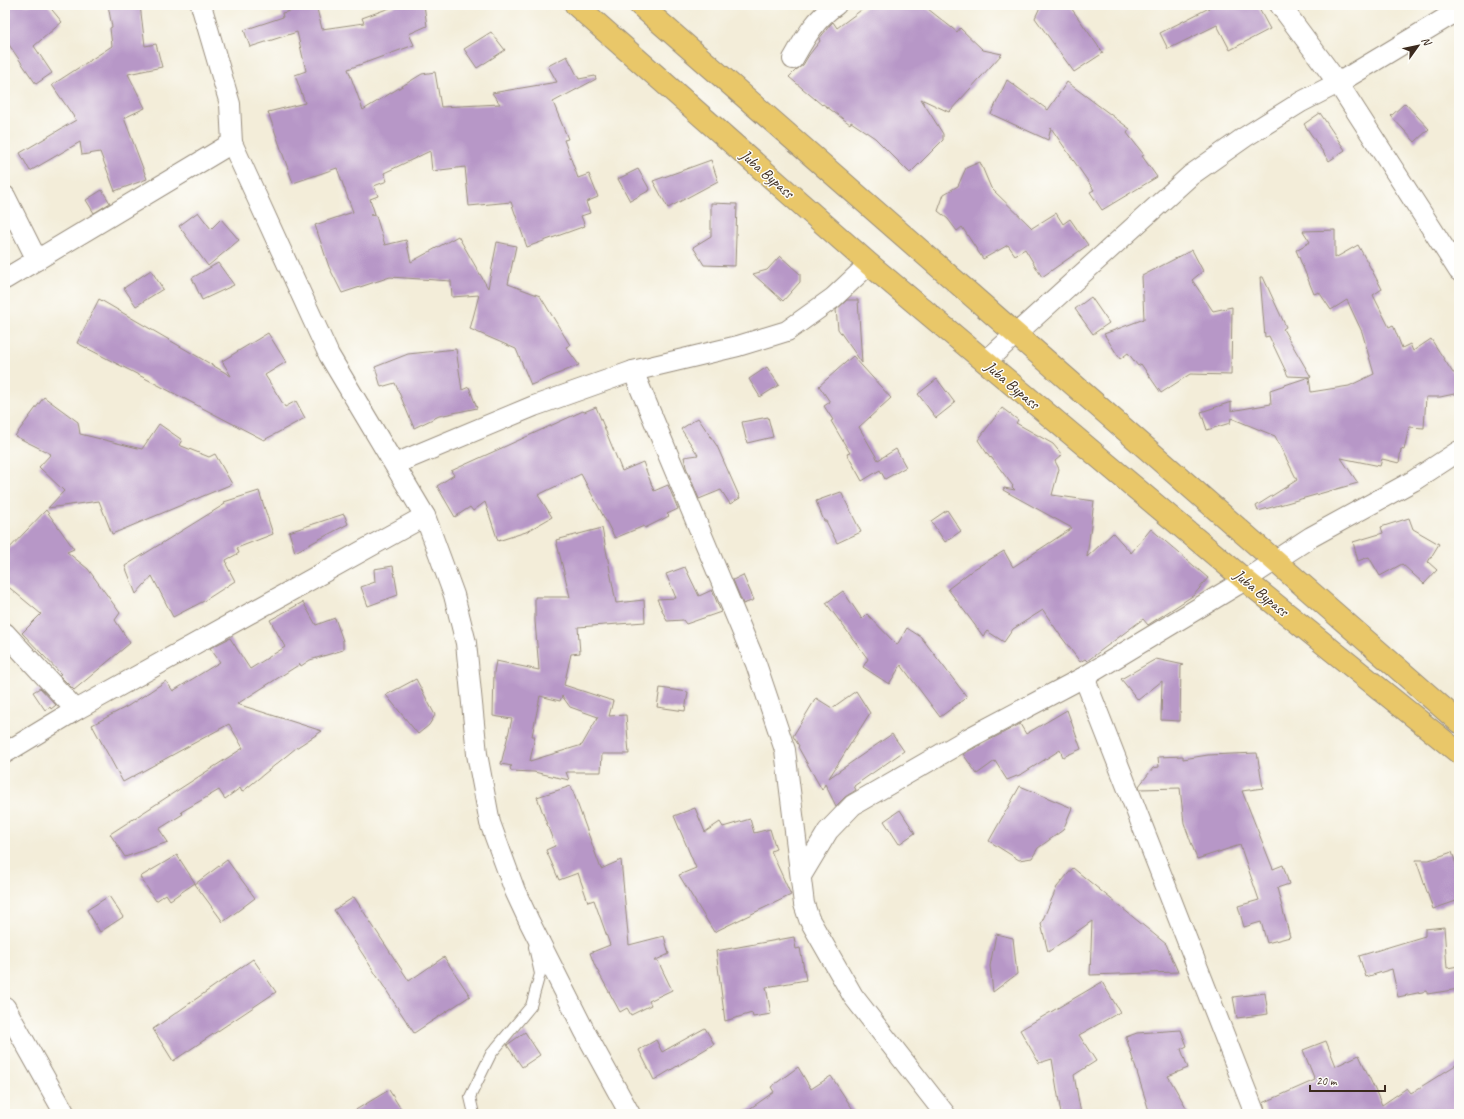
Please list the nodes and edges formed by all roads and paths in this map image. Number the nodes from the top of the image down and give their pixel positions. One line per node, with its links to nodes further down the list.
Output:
1 (201, 5): 9 (street)
2 (576, 5): 12 (main road, Juba Bypass)
3 (640, 5): 15 (main road, Juba Bypass)
4 (836, 5): 7 (street)
5 (1280, 5): 8 (street)
6 (1459, 10): 8 (street)
7 (793, 59)
8 (1338, 83): 13 (street); 15 (street)
9 (232, 143): 11 (street); 19 (street)
10 (5, 196): 11 (street)
11 (37, 260): 14 (street)
12 (869, 264): 16 (main road, Juba Bypass); 17 (street)
13 (1459, 271)
14 (5, 279)
15 (1016, 334): 16 (street); 21 (main road, Juba Bypass)
16 (986, 362): 22 (main road, Juba Bypass)
17 (633, 371): 19 (street); 29 (street)
18 (1459, 451): 21 (street)
19 (395, 464): 20 (street)
20 (425, 516): 25 (street); 30 (street)
21 (1275, 561): 22 (street); 26 (main road, Juba Bypass)
22 (1245, 580): 24 (street); 28 (main road, Juba Bypass)
23 (5, 633): 25 (street)
24 (1084, 677): 29 (street); 36 (street)
25 (76, 710): 27 (street)
26 (1459, 722)
27 (5, 753)
28 (1459, 753)
29 (801, 876): 35 (street)
30 (529, 921): 33 (lane); 34 (street)
31 (5, 1007): 32 (street)
32 (65, 1114)
33 (474, 1114)
34 (630, 1114)
35 (945, 1114)
36 (1255, 1114)

